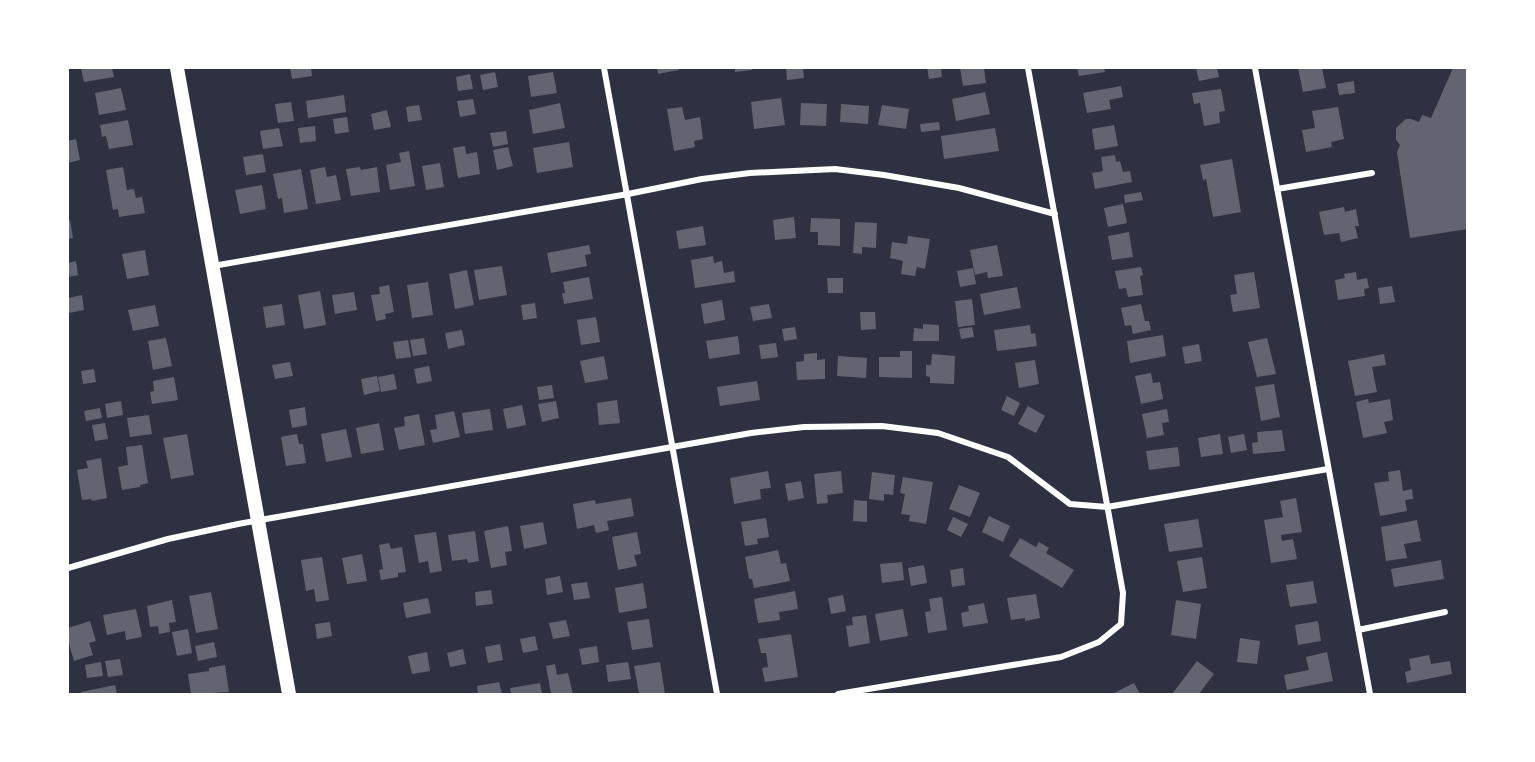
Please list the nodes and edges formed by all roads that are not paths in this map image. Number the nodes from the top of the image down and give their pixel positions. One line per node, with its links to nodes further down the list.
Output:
1 (177, 68): 9 (main road)
2 (604, 68): 7 (street)
3 (1028, 68): 8 (street)
4 (1255, 68): 6 (street)
5 (1372, 173): 6 (street)
6 (1277, 189): 11 (street)
7 (628, 194): 8 (street); 9 (street); 10 (street)
8 (1055, 214): 12 (street)
9 (212, 266): 13 (main road)
10 (673, 447): 12 (street); 13 (street); 18 (street)
11 (1328, 470): 12 (street); 16 (street)
12 (1107, 507): 19 (street)
13 (257, 521): 14 (street); 17 (main road)
14 (68, 568)
15 (1445, 612): 16 (street)
16 (1358, 630): 20 (street)
17 (288, 694)
18 (717, 694)
19 (838, 694)
20 (1370, 694)

